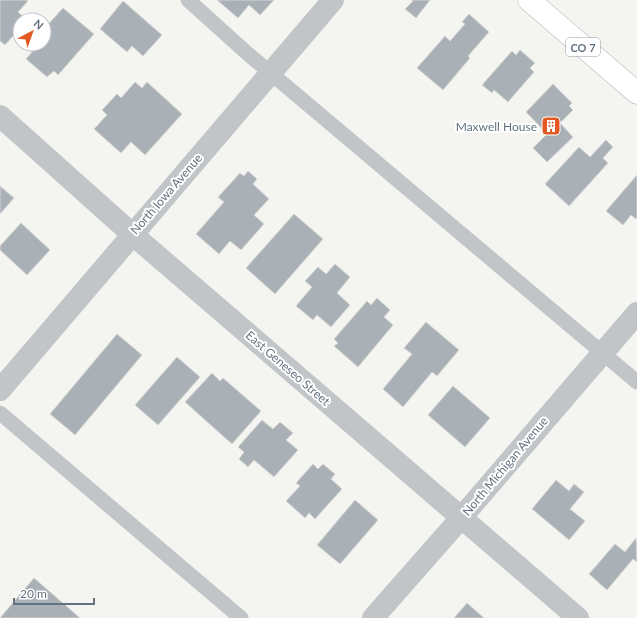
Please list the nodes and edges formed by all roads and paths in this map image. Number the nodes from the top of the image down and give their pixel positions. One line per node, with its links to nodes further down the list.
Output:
1 (188, 0): 4 (lane)
2 (334, 0): 4 (street, North Iowa Avenue)
3 (529, 0): 5 (main road, CO 7)
4 (272, 73): 7 (street, North Iowa Avenue); 9 (lane)
5 (637, 94)
6 (0, 116): 7 (street, East Geneseo Street)
7 (132, 234): 11 (street, North Iowa Avenue); 13 (street, East Geneseo Street)
8 (637, 313): 9 (street, North Michigan Avenue)
9 (602, 352): 10 (lane); 13 (street, North Michigan Avenue)
10 (637, 382)
11 (0, 390)
12 (0, 413): 14 (lane)
13 (461, 518): 15 (street, North Michigan Avenue); 16 (street, East Geneseo Street)
14 (241, 618)
15 (373, 618)
16 (578, 618)

